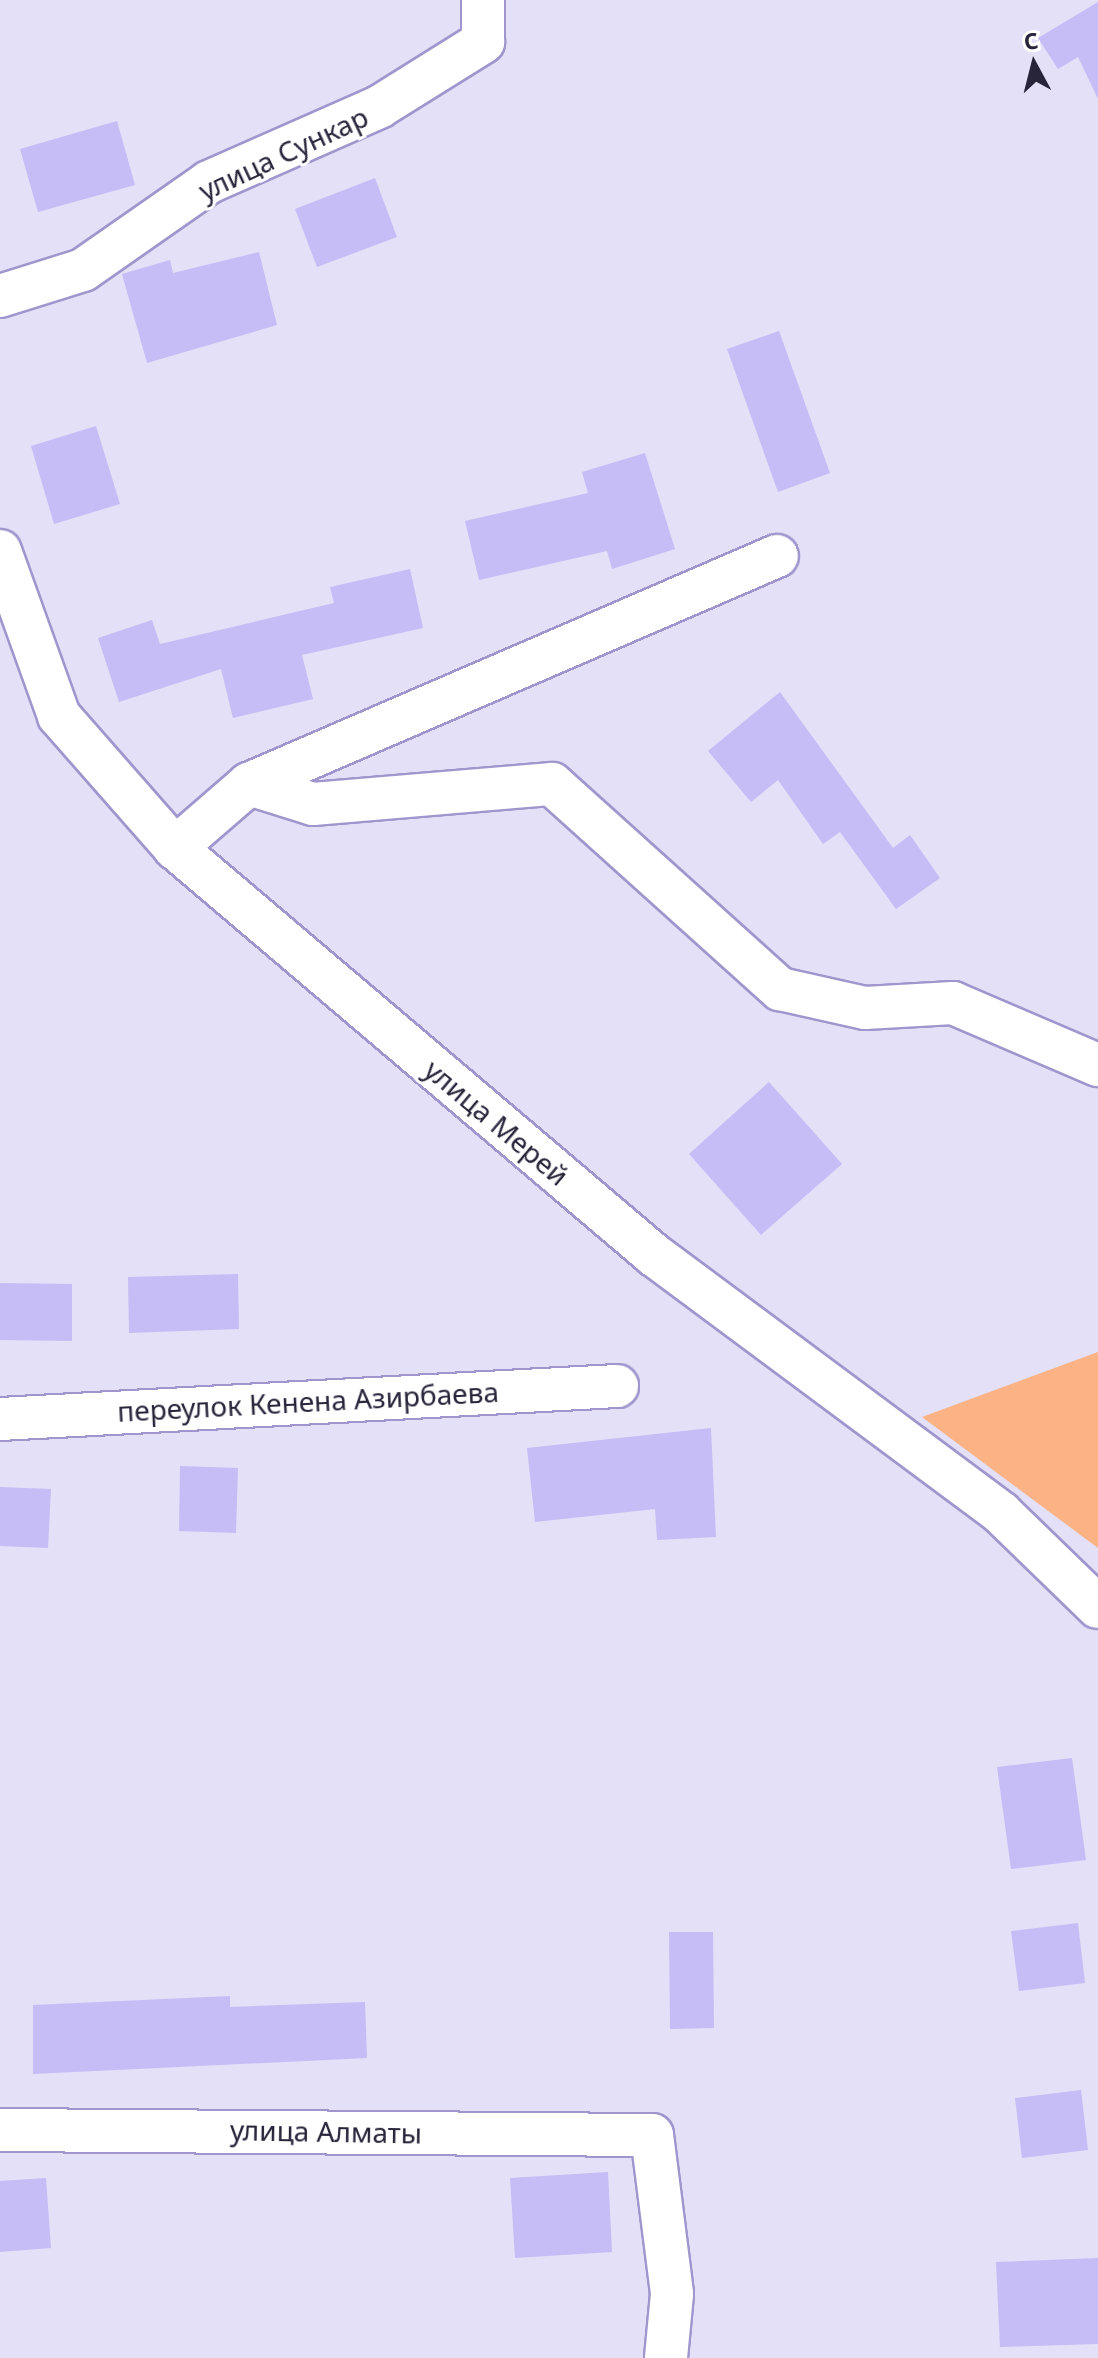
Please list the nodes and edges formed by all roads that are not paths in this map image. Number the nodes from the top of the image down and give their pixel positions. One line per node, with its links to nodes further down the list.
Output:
1 (483, 0): 2 (street, улица Сункар)
2 (0, 296)
3 (0, 551): 6 (street, улица Мерей)
4 (777, 556): 5 (street)
5 (249, 784): 6 (street); 7 (street)
6 (175, 848): 10 (street, улица Мерей)
7 (1098, 1065)
8 (617, 1386): 9 (street, переулок Кенена Азирбаева)
9 (0, 1419)
10 (1098, 1607)
11 (0, 2130): 12 (street, улица Алматы)
12 (666, 2358)

